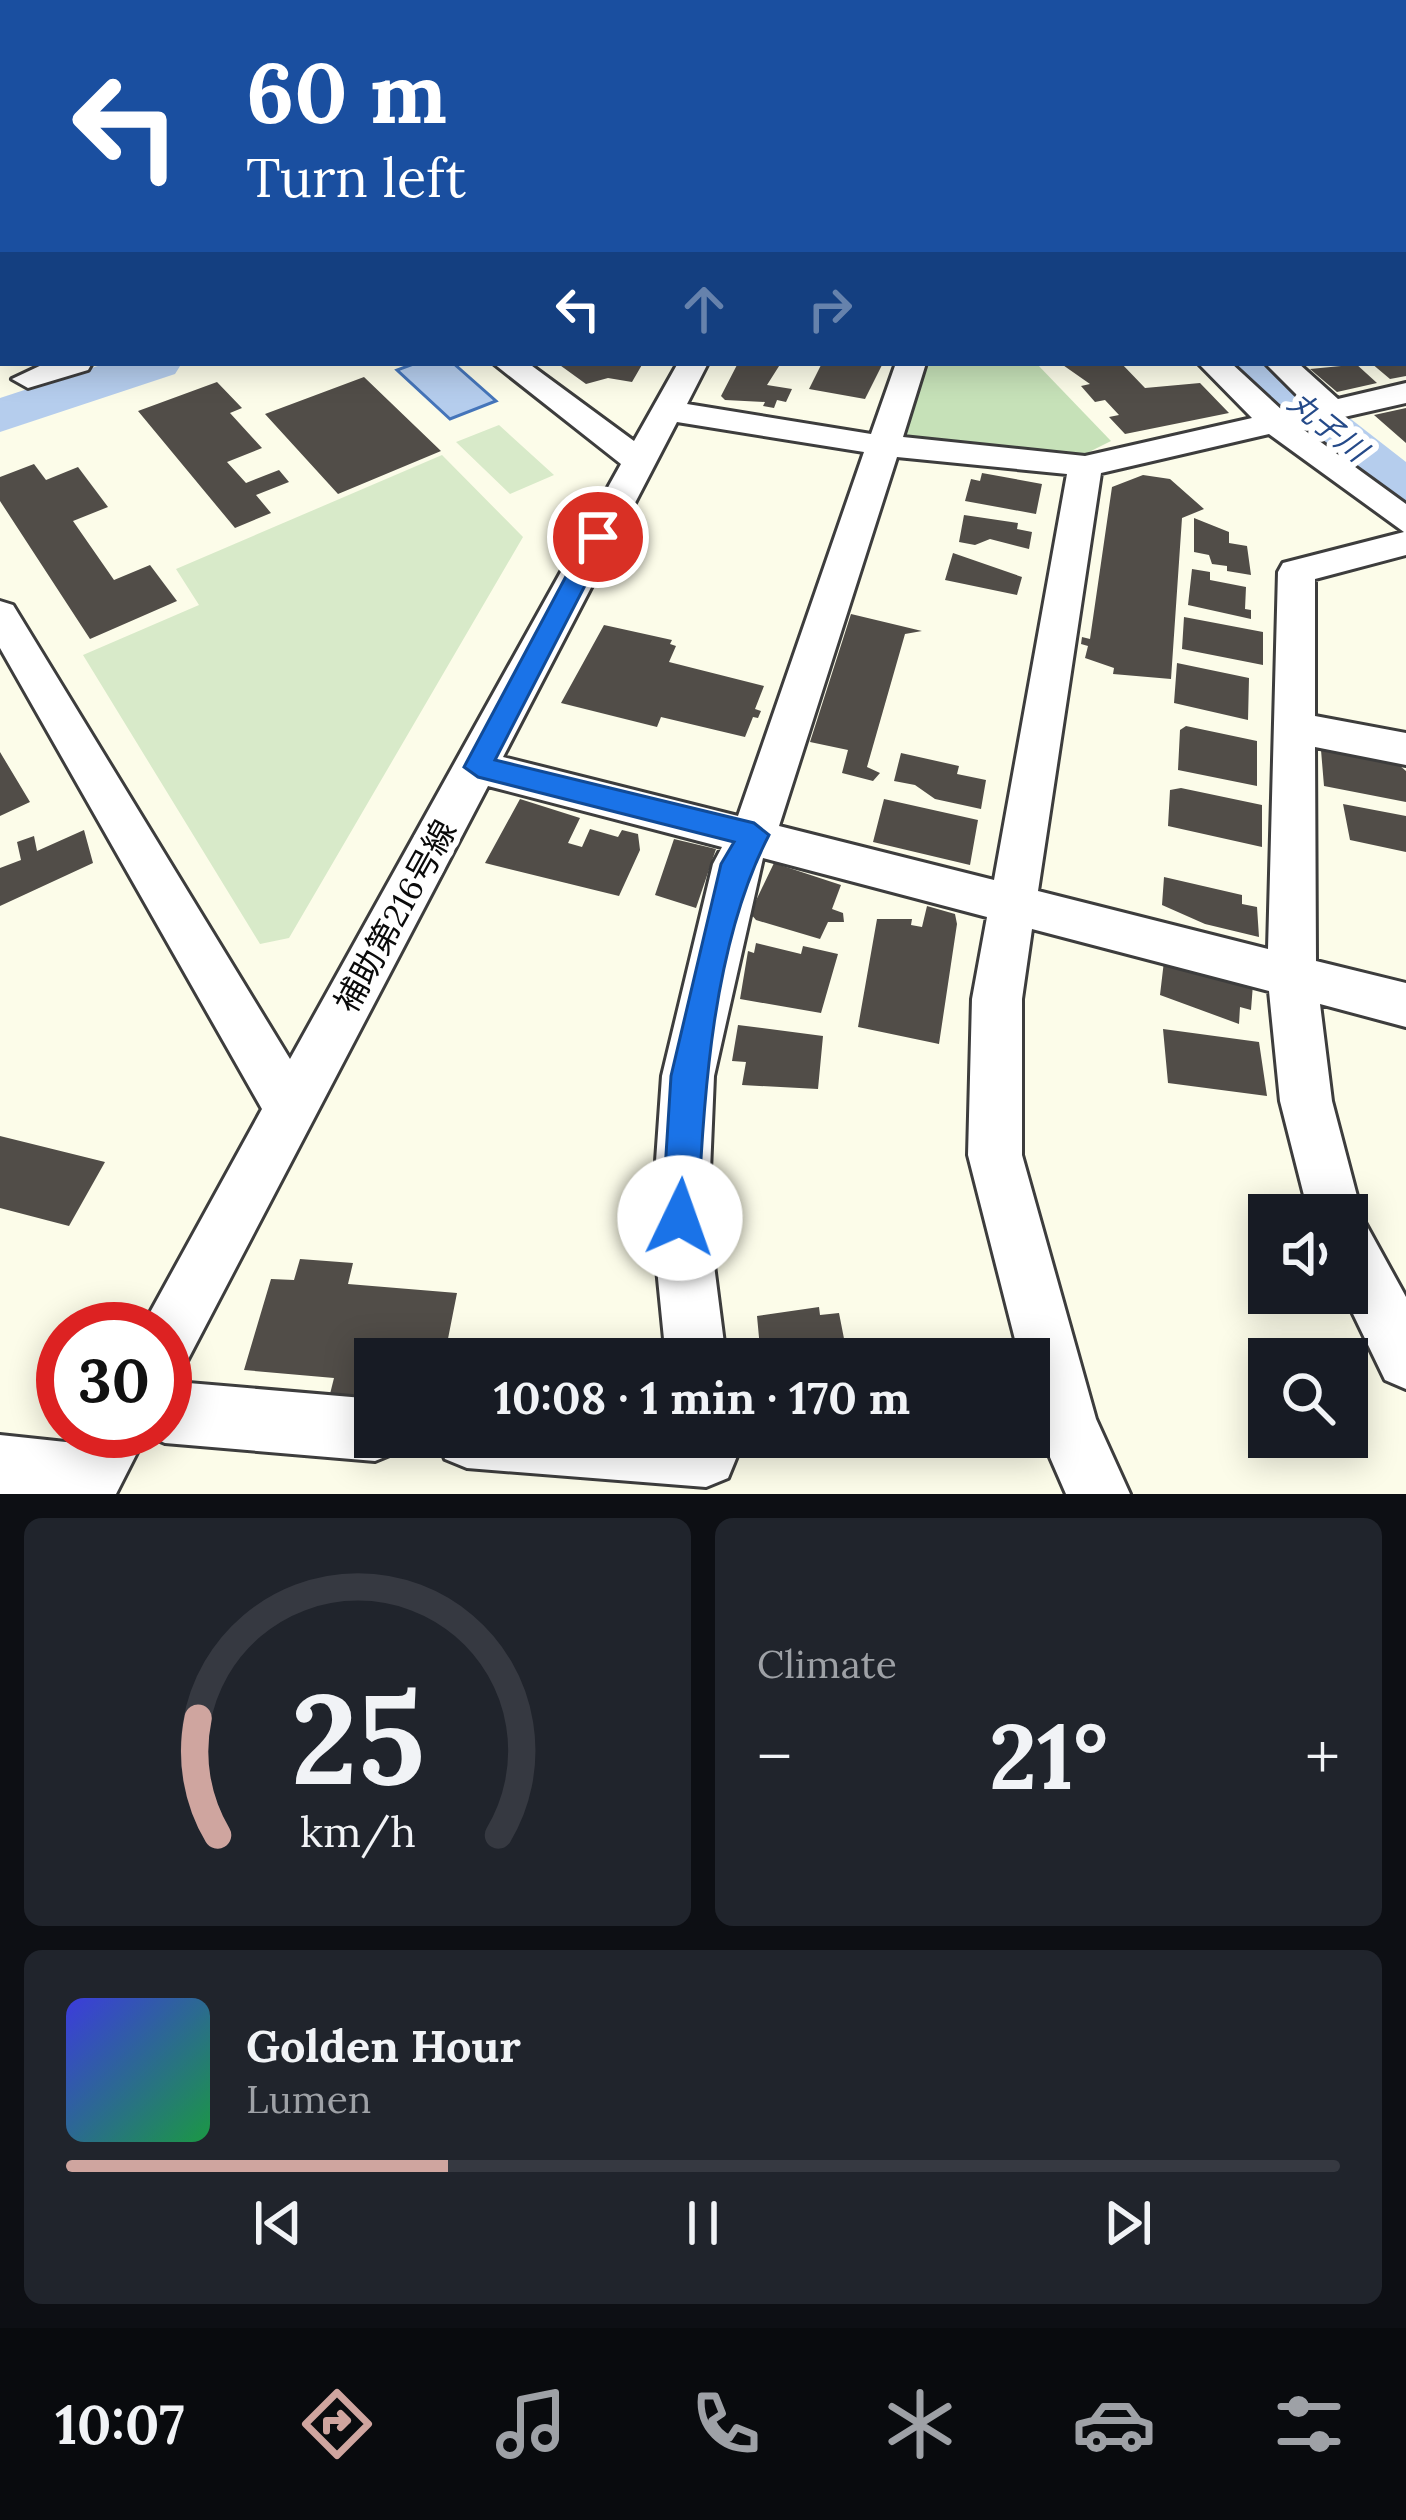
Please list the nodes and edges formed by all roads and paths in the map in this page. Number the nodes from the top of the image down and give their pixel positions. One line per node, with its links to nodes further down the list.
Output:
1 (68, 366): 7 (street)
2 (512, 366): 13 (street)
3 (691, 366): 9 (street, 補助第216号線)
4 (910, 366): 12 (street)
5 (1217, 366): 11 (street)
6 (1283, 366): 10 (street)
7 (28, 379)
8 (1406, 393): 10 (street)
9 (667, 410): 12 (street); 13 (street, 補助第216号線)
10 (1330, 410): 11 (street)
11 (1276, 423): 14 (street); 15 (street)
12 (880, 446): 14 (street); 21 (street)
13 (639, 460): 20 (street, 補助第216号線)
14 (1084, 466): 22 (street)
15 (1406, 521)
16 (1406, 543): 18 (street)
17 (0, 614): 25 (street)
18 (1295, 728): 19 (street); 23 (street)
19 (1406, 749)
20 (478, 767): 21 (street); 25 (street, 補助第216号線)
21 (754, 835): 22 (street); 29 (street)
22 (1012, 902): 23 (street); 37 (street)
23 (1292, 974): 24 (street); 26 (street)
24 (1406, 1005)
25 (289, 1106): 28 (street, 補助第216号線)
26 (1330, 1194)
27 (1368, 1282): 30 (street)
28 (186, 1302)
29 (694, 1338)
30 (1406, 1359)
31 (192, 1414): 32 (street)
32 (354, 1428)
33 (669, 1458): 34 (street)
34 (708, 1462)
35 (0, 1466): 36 (street)
36 (96, 1467)
37 (1098, 1494)

